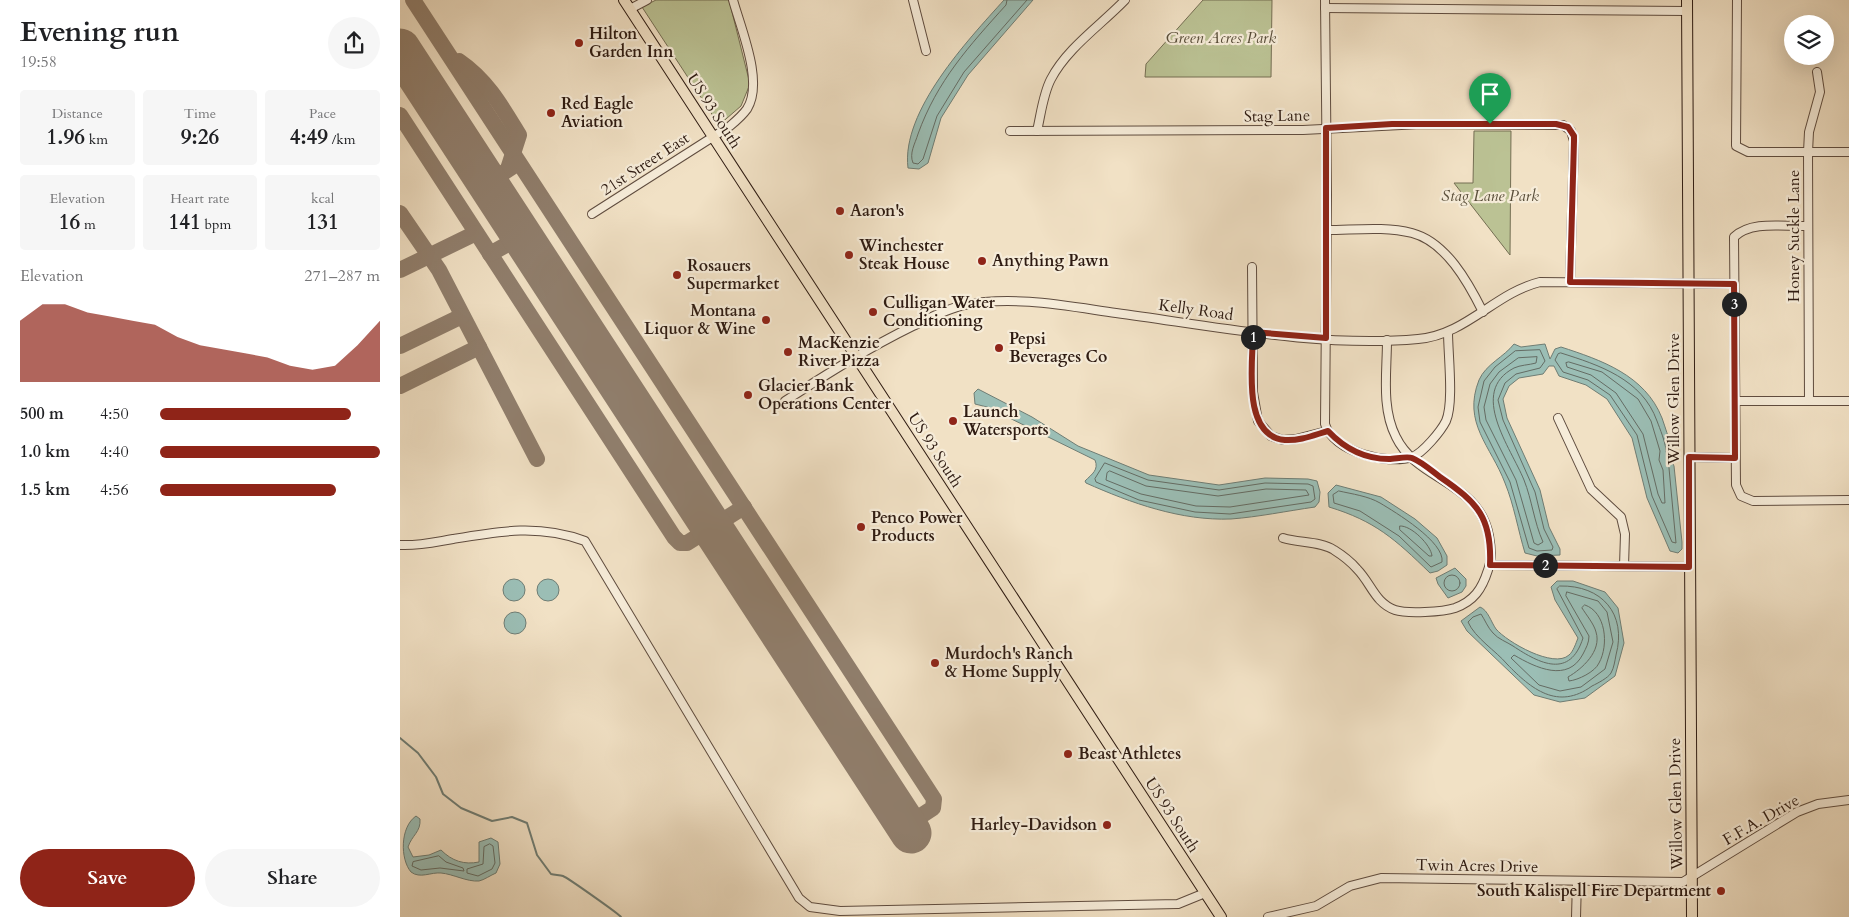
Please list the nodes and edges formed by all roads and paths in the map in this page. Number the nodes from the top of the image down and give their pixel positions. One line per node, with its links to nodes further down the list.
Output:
1 (624, 0): 12 (main road, US 93 South)
2 (647, 0): 12 (street)
3 (733, 0): 21 (street, 21st Street East)
4 (913, 0): 16 (street)
5 (1125, 0): 20 (street)
6 (1442, 0): 13 (street)
7 (1500, 0): 14 (street)
8 (1687, 0): 15 (main road, Willow Glen Drive)
9 (1737, 0): 22 (street)
10 (1325, 4): 11 (street); 18 (street)
11 (1384, 4): 13 (street)
12 (630, 9): 21 (main road, US 93 South)
13 (1442, 9): 14 (street)
14 (1500, 9): 15 (street)
15 (1687, 11): 29 (main road, Willow Glen Drive)
16 (926, 52)
17 (1817, 72): 22 (street, Honey Suckle Lane)
18 (1326, 128): 20 (street, Stag Lane); 26 (street); 28 (street, Stag Lane)
19 (1010, 131): 20 (street, Stag Lane)
20 (1037, 131)
21 (712, 136): 24 (street, 21st Street East); 36 (main road, US 93 South)
22 (1808, 152): 23 (street); 25 (street, Honey Suckle Lane)
23 (1849, 152)
24 (592, 214)
25 (1808, 226): 30 (street); 38 (street, Honey Suckle Lane)
26 (1326, 230): 31 (street); 34 (street)
27 (1252, 267): 32 (street)
28 (1570, 282): 29 (street, Kelly Road); 31 (street, Kelly Road)
29 (1688, 284): 30 (street, Kelly Road); 44 (main road, Willow Glen Drive)
30 (1734, 284): 39 (street)
31 (1483, 312): 33 (street, Kelly Road)
32 (1253, 332): 34 (street, Kelly Road); 36 (street, Kelly Road); 42 (street)
33 (1448, 332): 35 (street, Kelly Road); 43 (street)
34 (1326, 338): 35 (street, Kelly Road); 42 (street)
35 (1387, 340): 43 (street)
36 (855, 356): 37 (street, Kelly Road); 55 (main road, US 93 South)
37 (785, 401)
38 (1809, 401): 39 (street); 40 (street)
39 (1735, 402): 45 (street)
40 (1849, 402)
41 (1558, 418): 50 (street)
42 (1328, 431): 43 (street)
43 (1410, 457): 49 (street)
44 (1689, 457): 45 (street); 51 (main road, Willow Glen Drive)
45 (1735, 458): 46 (street)
46 (1849, 500)
47 (1282, 538): 49 (street)
48 (400, 545): 55 (street)
49 (1490, 565): 50 (street)
50 (1624, 566): 51 (street)
51 (1689, 567): 53 (main road, Willow Glen Drive)
52 (1849, 800): 53 (street, F.F.A. Drive)
53 (1692, 878): 54 (street, Twin Acres Drive); 59 (main road, Willow Glen Drive)
54 (1577, 882): 57 (street, Twin Acres Drive); 58 (street)
55 (1205, 893): 56 (main road, US 93 South)
56 (1221, 917)
57 (1268, 917)
58 (1576, 917)
59 (1692, 917)

